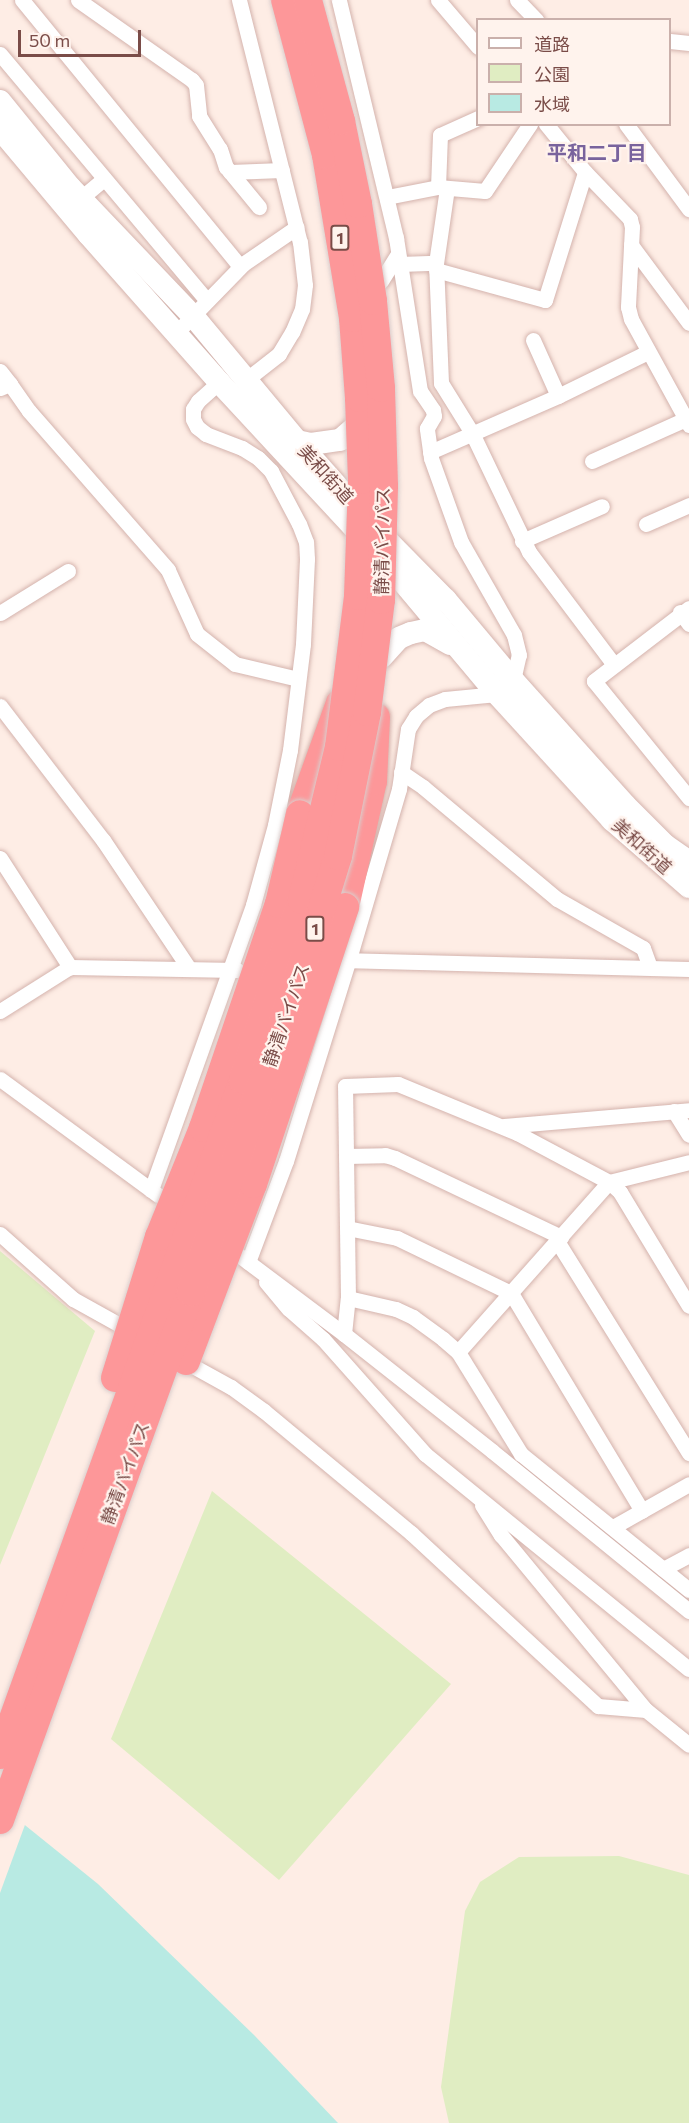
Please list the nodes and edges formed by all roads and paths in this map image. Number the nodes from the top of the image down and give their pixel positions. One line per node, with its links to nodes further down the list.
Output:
1 (22, 0): 33 (street)
2 (78, 0): 23 (street)
3 (239, 0): 22 (street)
4 (276, 0): 46 (highway)
5 (285, 0): 104 (highway, 静清バイパス / 1, bridge)
6 (308, 0): 106 (highway, 静清バイパス / 1, bridge)
7 (319, 0): 34 (highway)
8 (339, 0): 27 (street)
9 (438, 0): 14 (street)
10 (517, 0): 11 (street)
11 (534, 18)
12 (671, 41): 13 (street)
13 (689, 43)
14 (476, 46)
15 (0, 54): 25 (street)
16 (0, 100): 28 (main road, 美和街道)
17 (476, 118): 26 (street)
18 (529, 126): 26 (street)
19 (548, 126): 24 (street)
20 (628, 126): 29 (street)
21 (0, 129): 38 (main road, 美和街道)
22 (282, 170): 23 (street); 31 (street)
23 (230, 172): 30 (street)
24 (585, 172): 32 (street); 35 (street)
25 (104, 179): 28 (street); 36 (street)
26 (443, 188): 27 (street); 35 (street)
27 (387, 197): 34 (street)
28 (81, 198): 36 (main road, 美和街道)
29 (686, 199)
30 (259, 207)
31 (297, 227): 33 (street); 42 (street)
32 (631, 245): 37 (street); 40 (street)
33 (240, 266): 36 (street)
34 (392, 266): 35 (street); 50 (street); 56 (highway)
35 (436, 267): 48 (street)
36 (200, 309): 38 (street); 42 (main road, 美和街道)
37 (689, 323)
38 (176, 333): 43 (main road, 美和街道)
39 (532, 340): 45 (street)
40 (648, 352): 45 (street); 47 (street)
41 (0, 371): 44 (street)
42 (247, 379): 49 (main road, 美和街道)
43 (219, 382): 56 (main road, 美和街道); 63 (street)
44 (5, 386): 63 (street)
45 (558, 396): 48 (street)
46 (367, 410): 49 (main road); 56 (highway)
47 (686, 415): 51 (street)
48 (472, 433): 50 (street); 55 (street)
49 (297, 441): 56 (main road, 美和街道)
50 (430, 452): 64 (street)
51 (592, 461)
52 (689, 505): 54 (street)
53 (602, 506): 55 (street)
54 (646, 524)
55 (522, 541): 62 (street)
56 (380, 545): 60 (main road, 美和街道); 61 (highway); 64 (main road, 美和街道); 104 (highway, bridge)
57 (68, 571): 58 (street)
58 (0, 613)
59 (686, 615): 62 (street)
60 (460, 649): 61 (main road); 64 (main road, 美和街道)
61 (382, 657): 106 (highway, bridge)
62 (614, 665): 67 (street)
63 (298, 679): 76 (street)
64 (505, 687): 66 (street); 69 (main road, 美和街道); 70 (main road, 美和街道)
65 (0, 706): 74 (street)
66 (401, 772): 71 (street); 72 (street)
67 (689, 798)
68 (0, 858): 73 (street)
69 (689, 862)
70 (689, 886)
71 (349, 959): 72 (street); 76 (street); 89 (street)
72 (650, 967): 75 (street)
73 (70, 968): 74 (street); 77 (street)
74 (188, 968): 76 (street)
75 (689, 969)
76 (230, 971): 85 (street)
77 (0, 1011)
78 (0, 1079): 85 (street)
79 (681, 1111): 80 (street); 81 (street)
80 (501, 1126): 82 (street); 84 (street)
81 (689, 1135)
82 (346, 1156): 86 (street); 88 (street)
83 (689, 1162): 84 (street)
84 (609, 1182): 88 (street); 92 (street)
85 (151, 1190): 89 (street)
86 (347, 1228): 90 (street); 91 (street)
87 (0, 1234): 107 (street)
88 (559, 1239): 90 (street); 95 (street)
89 (250, 1264): 93 (street); 97 (street)
90 (510, 1293): 94 (street); 98 (street)
91 (348, 1298): 93 (street); 94 (street)
92 (689, 1306)
93 (344, 1334): 103 (street)
94 (458, 1352): 99 (street)
95 (689, 1453)
96 (689, 1484): 98 (street)
97 (475, 1494): 105 (street); 107 (street)
98 (642, 1511): 99 (street)
99 (613, 1527): 101 (street)
100 (689, 1555): 101 (street)
101 (663, 1569): 102 (street)
102 (689, 1590)
103 (689, 1611)
104 (42, 1640): 109 (highway, 静清バイパス / 1, bridge)
105 (689, 1669)
106 (47, 1687): 110 (highway, 静清バイパス / 1, bridge)
107 (646, 1710): 108 (street)
108 (689, 1745)
109 (0, 1755)
110 (0, 1820)

